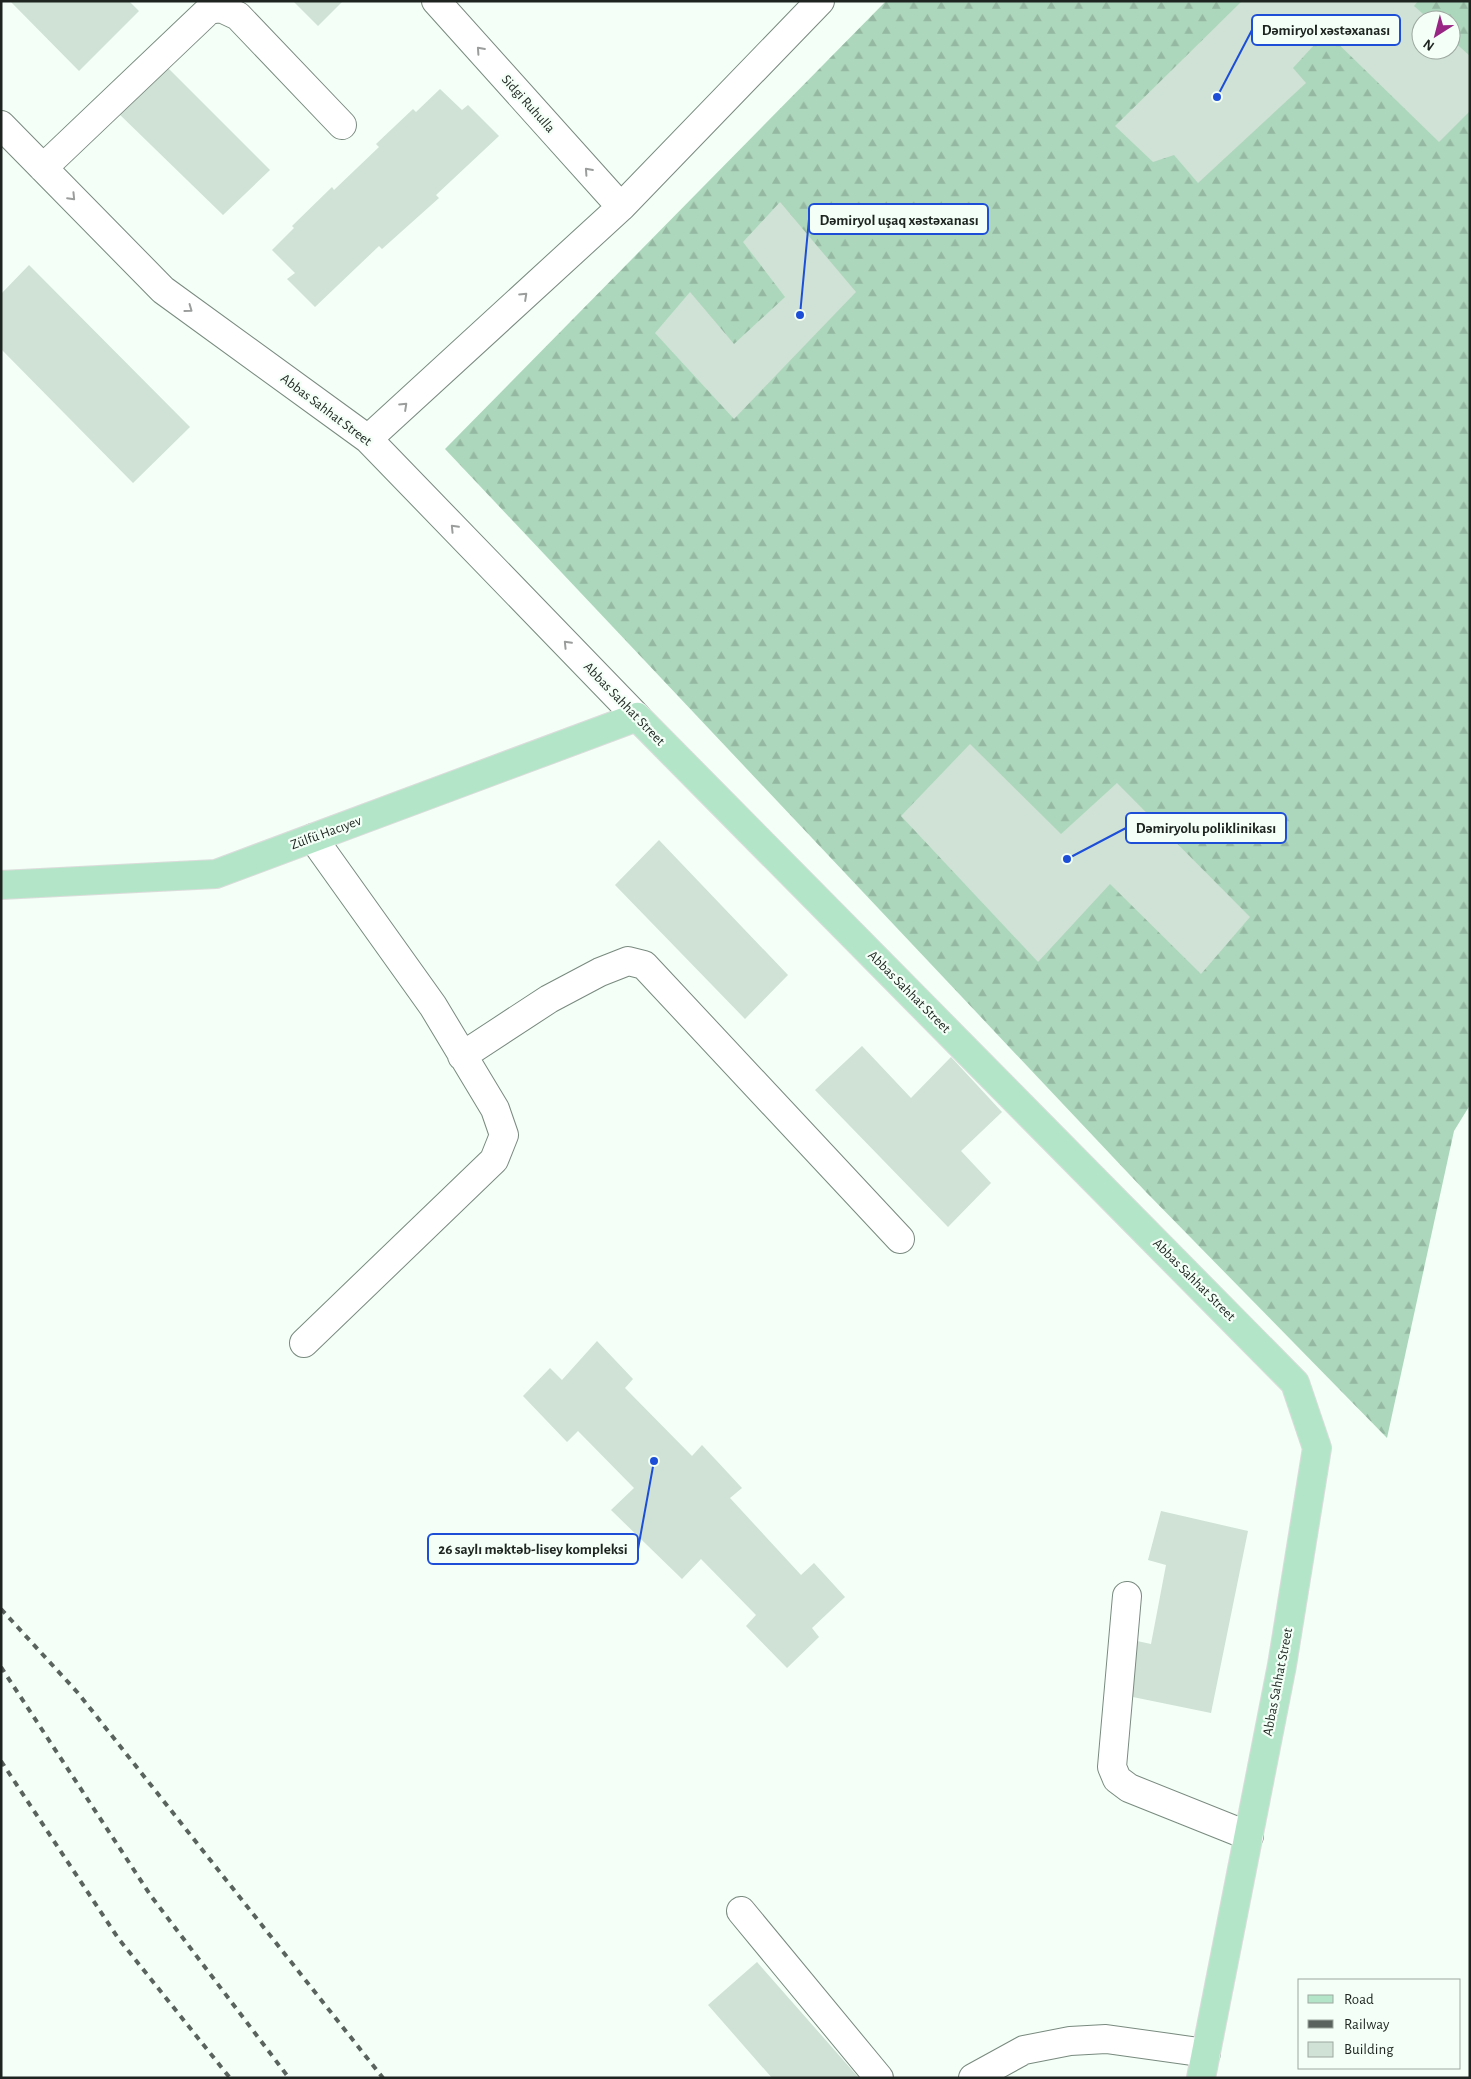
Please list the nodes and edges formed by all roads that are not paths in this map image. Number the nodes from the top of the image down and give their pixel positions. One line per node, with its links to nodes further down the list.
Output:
1 (436, 1): 6 (street, Sidgi Ruhulla, one-way to 1)
2 (816, 2): 6 (street)
3 (1, 125): 5 (street, Abbas Sahhat Street)
4 (342, 125): 5 (street)
5 (43, 168): 7 (street, Abbas Sahhat Street, one-way to 7)
6 (621, 207): 7 (street, one-way to 6)
7 (368, 439): 8 (street, Abbas Sahhat Street, one-way to 7)
8 (637, 717): 9 (main road, Zülfü Hacıyev); 15 (main road, Abbas Sahhat Street)
9 (313, 838): 10 (main road, Zülfü Hacıyev); 11 (street)
10 (1, 885)
11 (462, 1056): 12 (street); 13 (street)
12 (900, 1239)
13 (304, 1343)
14 (1127, 1596): 15 (street)
15 (1249, 1836): 17 (main road, Abbas Sahhat Street)
16 (741, 1911): 18 (street)
17 (1204, 2065): 19 (street)
18 (879, 2078)
19 (973, 2078)

